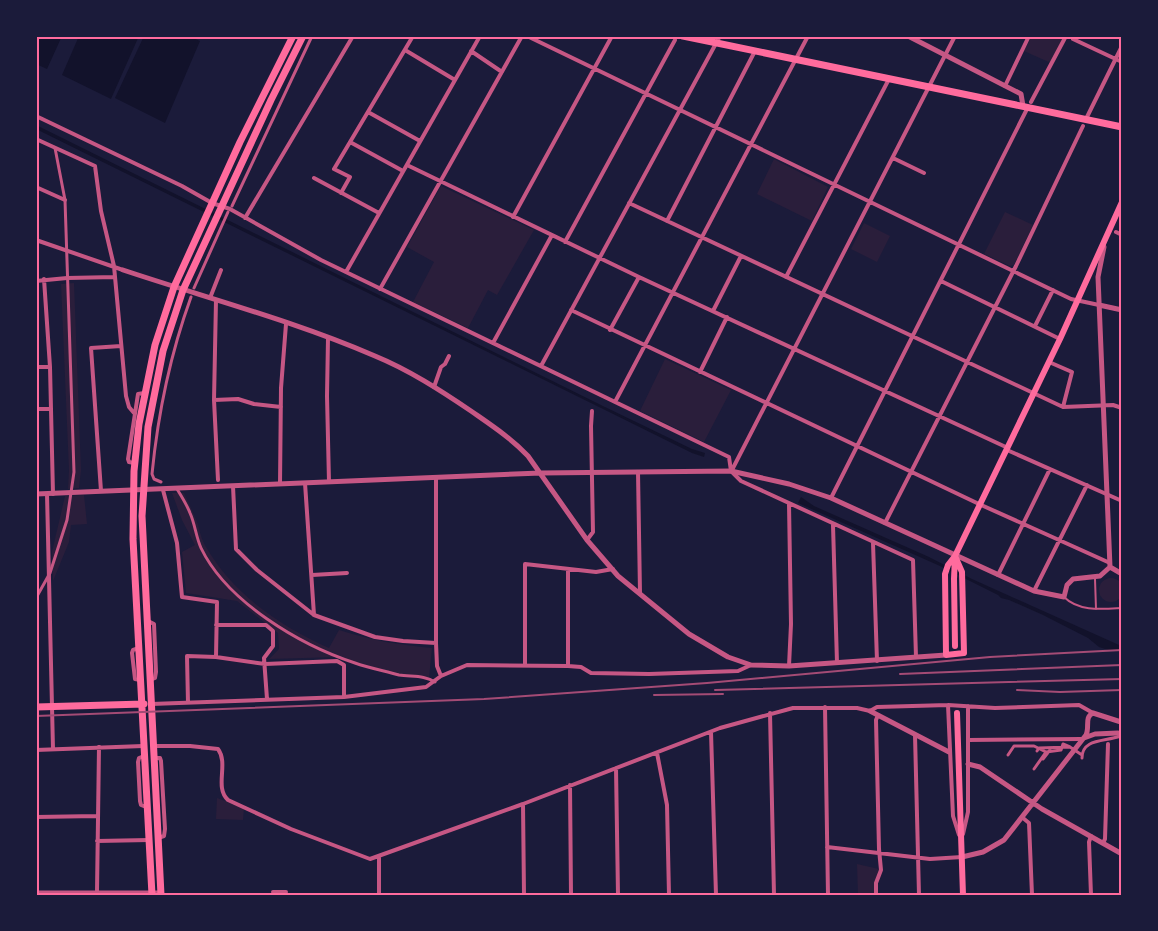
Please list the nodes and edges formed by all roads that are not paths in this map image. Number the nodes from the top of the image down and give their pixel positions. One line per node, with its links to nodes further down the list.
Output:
1 (294, 36): 59 (main road)
2 (303, 36): 61 (main road)
3 (312, 36): 60 (street)
4 (353, 36): 65 (street)
5 (413, 36): 20 (street)
6 (480, 36): 21 (street)
7 (522, 36): 28 (street)
8 (527, 36): 27 (street)
9 (612, 36): 27 (street)
10 (683, 36): 16 (main road)
11 (808, 36): 24 (street)
12 (908, 36): 23 (street)
13 (955, 36): 23 (street)
14 (1029, 36): 31 (street)
15 (1066, 36): 34 (street)
16 (718, 39): 22 (main road); 35 (street)
17 (1073, 39): 25 (street)
18 (675, 40): 33 (street)
19 (1122, 46): 25 (street)
20 (405, 50): 30 (street); 36 (street)
21 (471, 51): 28 (street); 30 (street)
22 (755, 51): 24 (main road); 39 (street)
23 (945, 55): 31 (street); 32 (street)
24 (796, 59): 29 (main road); 44 (street)
25 (1116, 59): 26 (street); 38 (street)
26 (1122, 62)
27 (594, 69): 33 (street); 64 (street)
28 (502, 72): 51 (street)
29 (888, 79): 32 (main road); 52 (street)
30 (455, 80): 42 (street)
31 (1005, 86): 34 (street)
32 (929, 87): 34 (main road); 46 (street)
33 (646, 94): 35 (street); 73 (street)
34 (1028, 105): 38 (main road); 74 (street)
35 (680, 110): 39 (street); 57 (street)
36 (368, 112): 42 (street); 43 (street)
37 (36, 116): 59 (street)
38 (1084, 122): 40 (main road); 81 (street)
39 (715, 127): 44 (street); 66 (street)
40 (1122, 127)
41 (36, 140): 45 (street)
42 (420, 141): 47 (street)
43 (350, 142): 48 (street); 54 (street)
44 (751, 145): 52 (street); 70 (street)
45 (54, 147): 55 (street); 78 (street)
46 (893, 158): 49 (street); 58 (street)
47 (407, 165): 48 (street); 51 (street)
48 (403, 171): 63 (street)
49 (924, 173)
50 (314, 178): 54 (street)
51 (441, 182): 64 (street); 92 (street)
52 (834, 185): 58 (street); 86 (street)
53 (36, 187): 55 (street)
54 (341, 193): 63 (street)
55 (64, 200): 75 (street)
56 (1122, 202): 72 (main road)
57 (629, 203): 66 (street); 77 (street)
58 (870, 203): 74 (street); 96 (street)
59 (212, 204): 61 (street); 90 (main road)
60 (232, 206)
61 (220, 207): 65 (street); 93 (main road)
62 (228, 212): 91 (street)
63 (379, 213): 82 (street)
64 (513, 217): 68 (street)
65 (245, 219): 82 (street)
66 (667, 221): 70 (street)
67 (1116, 232): 69 (street)
68 (552, 235): 73 (street); 112 (street)
69 (1122, 235)
70 (702, 238): 76 (street); 95 (street)
71 (36, 240): 75 (street)
72 (1106, 241): 99 (main road); 100 (street)
73 (565, 242): 77 (street)
74 (960, 245): 81 (street); 89 (street)
75 (65, 250): 78 (street); 85 (street)
76 (741, 256): 86 (street); 104 (street)
77 (599, 258): 84 (street); 102 (street)
78 (114, 266): 79 (street); 83 (street)
79 (123, 270): 90 (street)
80 (221, 270): 98 (street)
81 (1014, 271): 94 (street); 101 (street)
82 (345, 272): 92 (street)
83 (115, 277): 85 (street); 113 (street)
84 (639, 277): 95 (street); 108 (street)
85 (67, 278): 87 (street); 161 (street)
86 (786, 278): 96 (street)
87 (44, 279): 88 (street); 121 (street)
88 (36, 281)
89 (941, 281): 101 (street); 109 (street)
90 (174, 287): 93 (street); 125 (main road)
91 (194, 288)
92 (380, 289): 112 (street)
93 (183, 290): 98 (street); 158 (main road)
94 (1053, 290): 99 (street); 107 (street)
95 (673, 292): 104 (street); 114 (street)
96 (823, 295): 109 (street); 115 (street)
97 (191, 297): 150 (street)
98 (213, 299): 106 (street); 127 (street)
99 (1078, 300): 100 (street); 111 (main road)
100 (1099, 305): 103 (street); 130 (street)
101 (995, 307): 107 (street); 117 (street)
102 (571, 310): 108 (street); 119 (street)
103 (1122, 310)
104 (712, 311): 105 (street)
105 (726, 317): 115 (street); 122 (street)
106 (286, 324): 110 (street); 131 (street)
107 (1035, 326): 111 (street)
108 (610, 330): 114 (street)
109 (913, 336): 117 (street); 124 (street)
110 (328, 338): 123 (street); 151 (street)
111 (1060, 339): 118 (main road)
112 (493, 343): 119 (street)
113 (121, 346): 137 (street); 160 (street)
114 (644, 346): 122 (street); 128 (street)
115 (796, 349): 124 (street); 129 (street)
116 (449, 356): 123 (street)
117 (967, 362): 126 (street); 138 (street)
118 (1049, 362): 126 (main road); 132 (street)
119 (541, 366): 128 (street)
120 (36, 367): 121 (street)
121 (50, 367): 135 (street)
122 (700, 372): 129 (street)
123 (434, 387): 147 (street)
124 (885, 391): 138 (street); 139 (street)
125 (144, 393): 137 (street); 141 (main road)
126 (1033, 393): 132 (street); 140 (main road)
127 (214, 400): 131 (street); 149 (street)
128 (615, 402): 143 (street)
129 (767, 404): 139 (street); 143 (street)
130 (1104, 406): 132 (street); 133 (street); 164 (street)
131 (280, 407): 153 (street)
132 (1063, 407)
133 (1122, 408)
134 (36, 409): 135 (street)
135 (51, 409): 163 (street)
136 (592, 411): 144 (street)
137 (134, 413): 141 (street)
138 (939, 416): 140 (street); 146 (street)
139 (858, 447): 146 (street); 165 (street)
140 (1007, 449): 142 (street); 168 (main road)
141 (135, 464): 157 (main road)
142 (1050, 468): 154 (street); 170 (street)
143 (731, 471): 145 (street); 165 (street); 167 (street)
144 (591, 472): 145 (street); 147 (street); 172 (street)
145 (638, 472): 186 (street)
146 (911, 472): 168 (street); 169 (street)
147 (541, 473): 148 (street); 172 (street)
148 (436, 478): 151 (street); 193 (street)
149 (218, 480)
150 (161, 482)
151 (329, 482): 152 (street)
152 (305, 483): 153 (street); 182 (street)
153 (280, 484): 155 (street)
154 (1087, 485): 164 (street); 173 (street)
155 (233, 486): 156 (street); 191 (street)
156 (177, 489): 159 (street); 206 (street)
157 (133, 490): 158 (street); 160 (street); 210 (main road)
158 (142, 490): 159 (street); 211 (main road)
159 (163, 490): 192 (street)
160 (101, 492): 161 (street)
161 (72, 493): 163 (street); 179 (street)
162 (36, 494): 163 (street)
163 (50, 494): 179 (street)
164 (1107, 495): 166 (street); 176 (street)
165 (831, 498): 169 (street)
166 (1122, 501)
167 (789, 504): 171 (street); 204 (street)
168 (980, 504): 170 (street); 175 (main road)
169 (885, 523): 175 (street)
170 (1023, 524): 173 (street); 183 (street)
171 (833, 525): 174 (street); 199 (street)
172 (587, 540): 178 (street)
173 (1060, 540): 176 (street); 185 (street)
174 (873, 543): 197 (street); 198 (street)
175 (955, 556): 183 (street); 194 (main road); 195 (main road); 195 (main road)
176 (1110, 565): 181 (street); 184 (street)
177 (568, 569): 178 (street); 201 (street); 203 (street)
178 (613, 569): 186 (street)
179 (50, 573): 188 (street); 214 (street)
180 (347, 573): 182 (street)
181 (1122, 574)
182 (312, 575): 191 (street)
183 (998, 575): 185 (street)
184 (1095, 578): 187 (street); 190 (lane)
185 (1034, 591): 187 (street)
186 (640, 594): 202 (street)
187 (1064, 597): 190 (lane)
188 (36, 598)
189 (1122, 608): 190 (lane)
190 (1096, 609)
191 (314, 615): 193 (street)
192 (216, 625): 196 (street); 200 (street)
193 (436, 643): 205 (street)
194 (955, 646)
195 (946, 655): 197 (street)
196 (216, 657): 200 (street); 209 (street)
197 (916, 658): 198 (street)
198 (877, 661): 199 (street)
199 (837, 663): 204 (street)
200 (265, 664): 207 (street); 208 (street)
201 (525, 665): 203 (street); 205 (street)
202 (751, 665): 203 (street); 204 (street)
203 (568, 666)
204 (789, 666)
205 (441, 675): 206 (street)
206 (435, 682): 207 (street)
207 (344, 697): 208 (street)
208 (267, 699): 209 (street)
209 (189, 703): 211 (street)
210 (142, 704): 211 (main road); 214 (main road); 230 (main road)
211 (151, 704): 231 (main road)
212 (948, 705): 215 (street); 217 (street); 236 (street)
213 (36, 706): 214 (main road)
214 (52, 706): 233 (street)
215 (968, 706): 220 (street); 228 (street)
216 (825, 707): 217 (street); 218 (street); 253 (street)
217 (870, 711): 221 (street)
218 (770, 713): 223 (street); 272 (street)
219 (957, 713): 250 (main road)
220 (1093, 713): 222 (street); 224 (street)
221 (878, 715): 226 (street); 254 (street)
222 (1121, 722)
223 (711, 732): 237 (street); 271 (street)
224 (1090, 733): 225 (street); 227 (street)
225 (1120, 734): 234 (street)
226 (915, 735): 236 (street); 257 (street)
227 (1083, 739): 228 (street); 243 (street)
228 (968, 740): 239 (street)
229 (1108, 744): 252 (street)
230 (144, 746): 232 (street); 249 (main road)
231 (153, 746): 256 (street); 265 (main road)
232 (99, 747): 233 (street); 245 (street)
233 (53, 749): 235 (street)
234 (1049, 749): 238 (street); 241 (street)
235 (36, 750)
236 (949, 752): 250 (street)
237 (657, 753): 240 (street); 270 (street)
238 (1008, 755)
239 (968, 764): 243 (street); 250 (street)
240 (616, 768): 242 (street); 269 (street)
241 (1034, 769)
242 (570, 785): 244 (street); 268 (street)
243 (1034, 803): 247 (street); 248 (street)
244 (523, 804): 256 (street); 267 (street)
245 (97, 816): 246 (street); 251 (street)
246 (36, 817)
247 (1023, 818): 258 (street); 277 (street)
248 (1091, 836): 252 (street); 278 (street)
249 (149, 840): 251 (street); 264 (main road)
250 (961, 840): 258 (main road)
251 (97, 841): 259 (street)
252 (1103, 843): 255 (street)
253 (827, 847): 254 (street); 273 (street)
254 (880, 852): 257 (street); 274 (street)
255 (1122, 854)
256 (379, 856): 266 (street)
257 (918, 856): 258 (street); 275 (street)
258 (962, 856): 276 (main road)
259 (97, 892): 262 (street); 264 (street)
260 (273, 892): 263 (street)
261 (286, 892): 263 (street)
262 (36, 893)
263 (280, 893)
264 (151, 894): 265 (street)
265 (161, 894)
266 (379, 895)
267 (524, 895)
268 (571, 895)
269 (618, 895)
270 (669, 895)
271 (716, 895)
272 (774, 895)
273 (828, 895)
274 (876, 895)
275 (919, 895)
276 (963, 895)
277 (1032, 895)
278 (1091, 895)

